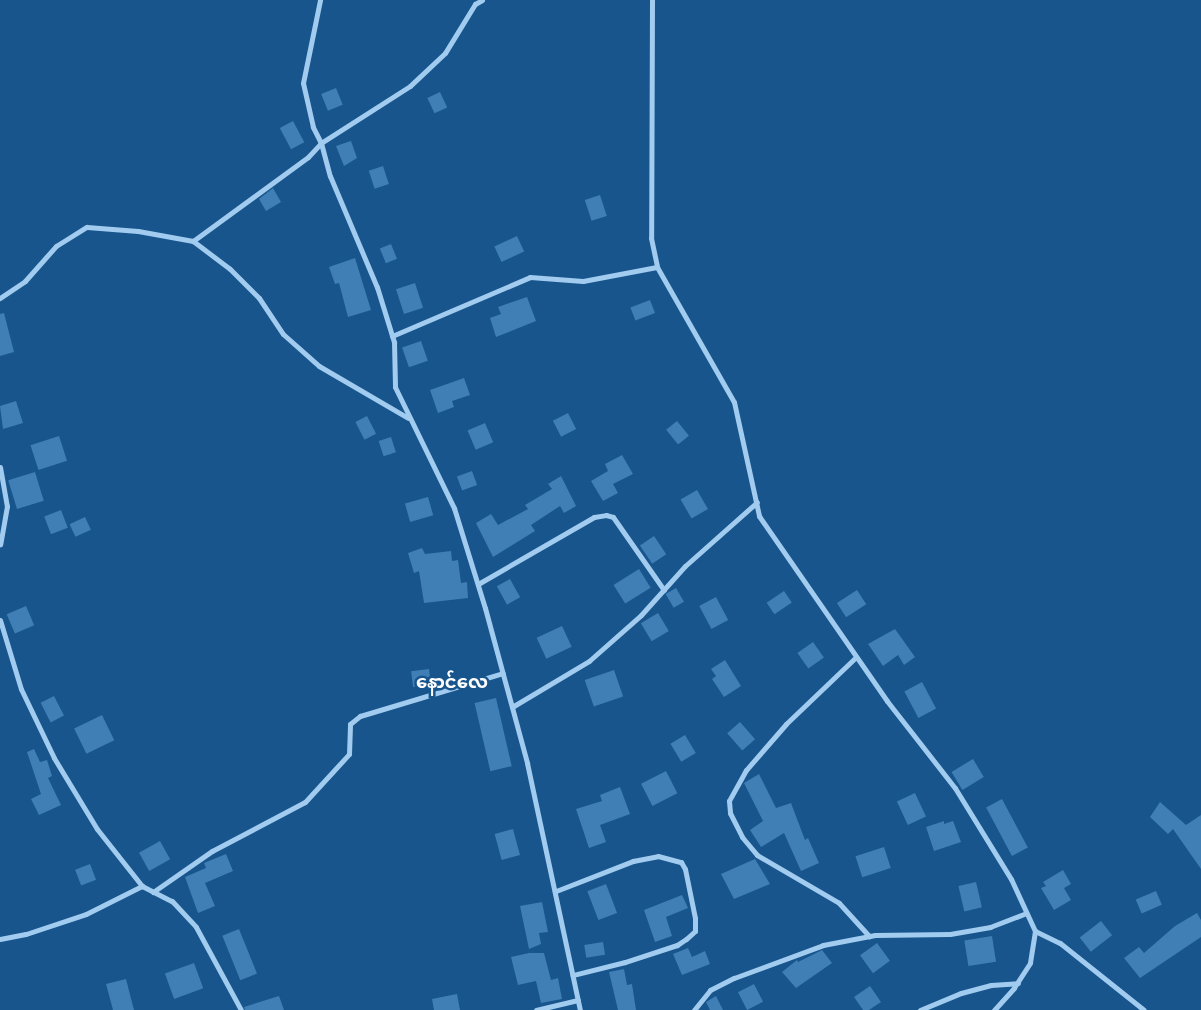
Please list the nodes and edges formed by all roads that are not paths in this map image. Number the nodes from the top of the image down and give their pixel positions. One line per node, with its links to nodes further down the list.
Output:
1 (320, 0): 4 (street)
2 (482, 0): 4 (street)
3 (652, 0): 6 (street)
4 (322, 143): 5 (street); 8 (street)
5 (193, 241): 7 (street); 9 (street)
6 (658, 267): 8 (street); 11 (street)
7 (0, 298)
8 (392, 336): 9 (street)
9 (408, 419): 13 (street)
10 (0, 467): 12 (street)
11 (757, 502): 14 (street); 16 (street)
12 (0, 544)
13 (478, 584): 14 (street); 17 (street)
14 (664, 590): 18 (street)
15 (0, 620): 19 (street)
16 (856, 657): 22 (street); 24 (street)
17 (503, 673): 18 (street); 21 (street)
18 (512, 707): 20 (street)
19 (142, 886): 21 (street); 25 (street)
20 (556, 891): 26 (street); 26 (street)
21 (153, 892): 29 (street)
22 (1026, 913): 23 (street); 24 (street)
23 (1035, 931): 27 (street); 35 (street)
24 (869, 936): 32 (street)
25 (0, 938)
26 (573, 975): 28 (street)
27 (1018, 983): 33 (street); 34 (street)
28 (578, 1000): 30 (street); 31 (street)
29 (241, 1010)
30 (536, 1010)
31 (580, 1010)
32 (694, 1010)
33 (920, 1010)
34 (994, 1010)
35 (1144, 1010)

